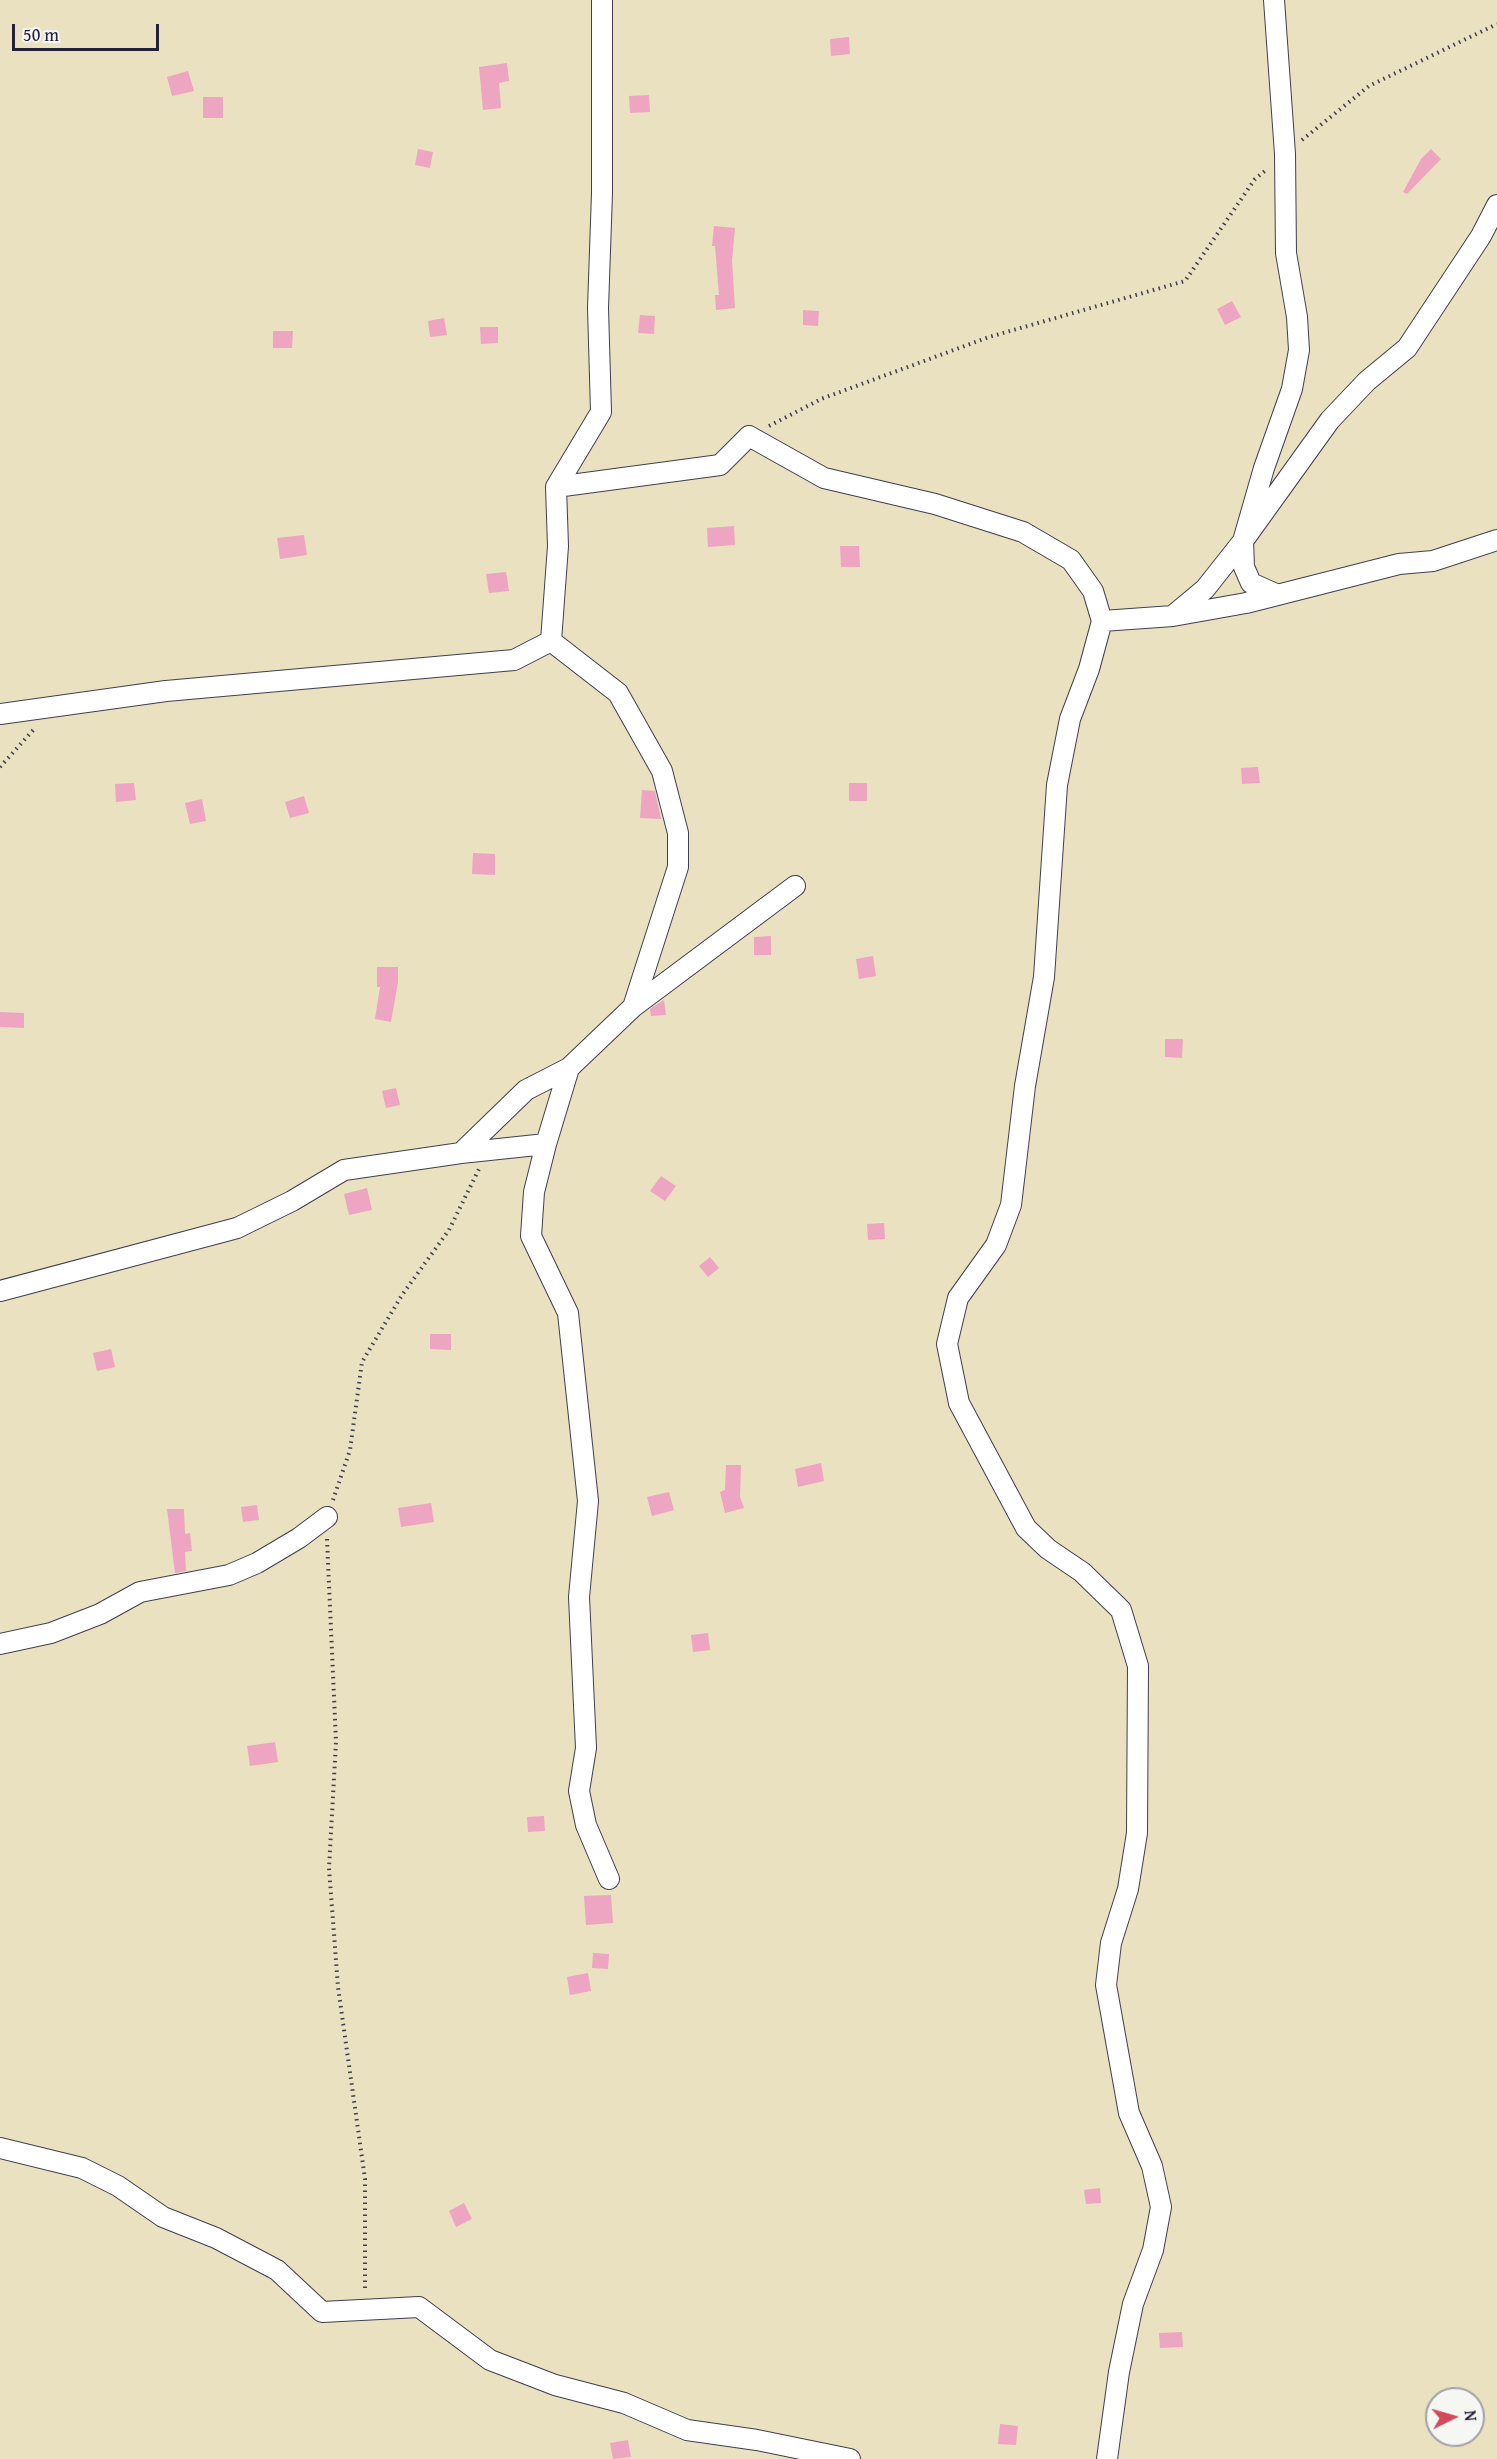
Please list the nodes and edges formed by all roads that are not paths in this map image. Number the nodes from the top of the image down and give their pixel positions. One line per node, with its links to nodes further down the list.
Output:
1 (602, 0): 4 (street)
2 (1274, 0): 6 (street)
3 (1497, 205): 6 (street)
4 (556, 487): 9 (street); 10 (street)
5 (1497, 540): 7 (street)
6 (1243, 541): 7 (street); 8 (street)
7 (1278, 595): 8 (street)
8 (1173, 616): 9 (street)
9 (1102, 621): 23 (street)
10 (551, 641): 11 (street); 13 (street)
11 (0, 714)
12 (795, 886): 13 (street)
13 (633, 1007): 14 (street)
14 (569, 1068): 15 (street); 16 (street)
15 (546, 1144): 16 (street); 20 (street)
16 (461, 1153): 17 (street)
17 (0, 1291)
18 (327, 1517): 19 (street)
19 (0, 1644)
20 (609, 1879)
21 (0, 2148): 22 (street)
22 (850, 2459)
23 (1107, 2459)

